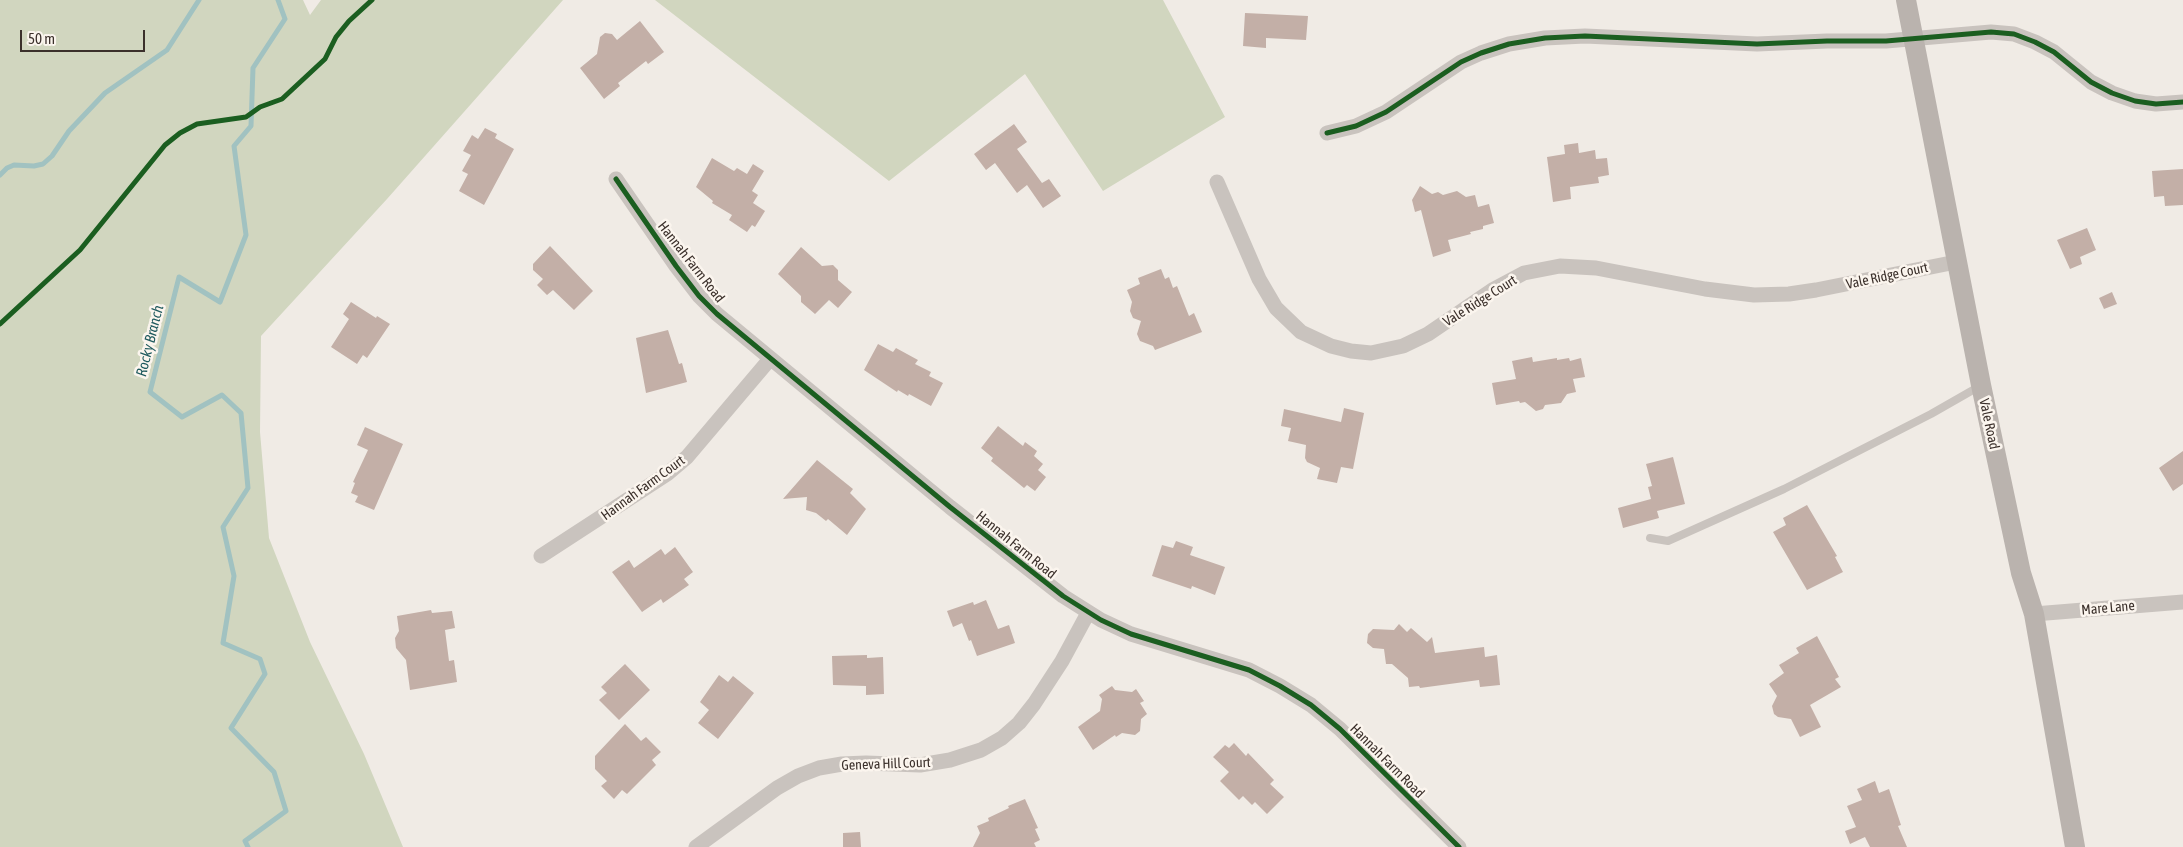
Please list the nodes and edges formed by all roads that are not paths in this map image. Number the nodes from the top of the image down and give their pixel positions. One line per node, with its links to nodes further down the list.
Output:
1 (1906, 0): 2 (main road, Vale Road)
2 (1914, 39): 3 (street); 4 (street); 7 (main road, Vale Road)
3 (2183, 102)
4 (1327, 133)
5 (616, 179): 8 (street, Hannah Farm Road)
6 (1217, 182): 7 (street, Vale Ridge Court)
7 (1956, 262): 9 (main road, Vale Road)
8 (770, 359): 11 (street, Hannah Farm Court); 13 (street, Hannah Farm Road)
9 (1981, 384): 10 (lane); 14 (main road, Vale Road)
10 (1650, 538)
11 (541, 556)
12 (2183, 602): 14 (street, Mare Lane)
13 (1088, 613): 15 (street, Geneva Hill Court); 16 (street, Hannah Farm Road)
14 (2034, 614): 17 (main road, Vale Road)
15 (696, 847)
16 (1459, 847)
17 (2075, 847)

